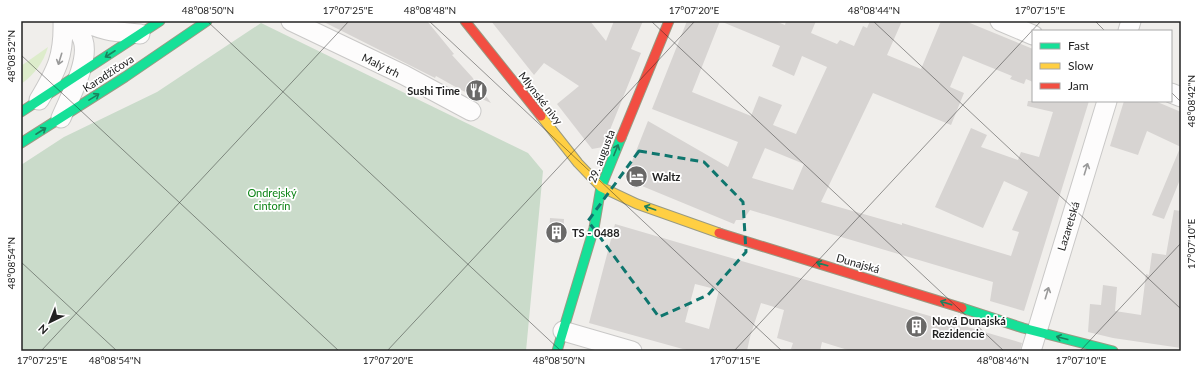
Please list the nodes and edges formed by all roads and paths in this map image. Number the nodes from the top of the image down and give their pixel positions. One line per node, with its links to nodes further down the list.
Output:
1 (63, 21): 13 (street, one-way to 13)
2 (72, 21): 12 (street)
3 (85, 21): 10 (street)
4 (160, 21): 10 (street, Karadžičova)
5 (207, 21): 17 (street, Karadžičova, one-way to 5)
6 (291, 21): 15 (street, Malý trh)
7 (465, 21): 19 (street, Mlynské nivy)
8 (669, 21): 19 (street, 29. augusta, one-way to 8)
9 (1000, 21): 11 (street)
10 (140, 34): 12 (street, Karadžičova, one-way to 12)
11 (1032, 35)
12 (79, 74): 13 (street, Karadžičova); 17 (street)
13 (39, 100): 16 (street, Karadžičova)
14 (1107, 102): 20 (street, Lazaretská, one-way to 14)
15 (470, 111)
16 (21, 112)
17 (61, 118): 18 (street, Karadžičova, one-way to 17)
18 (21, 143)
19 (601, 186): 20 (street, Dunajská, one-way to 19); 21 (street, 29. augusta)
20 (1036, 330): 24 (street, Lazaretská); 25 (street, Dunajská, one-way to 20)
21 (563, 331): 22 (street, 29. augusta); 23 (street)
22 (557, 351)
23 (632, 351)
24 (1031, 351)
25 (1113, 351)

